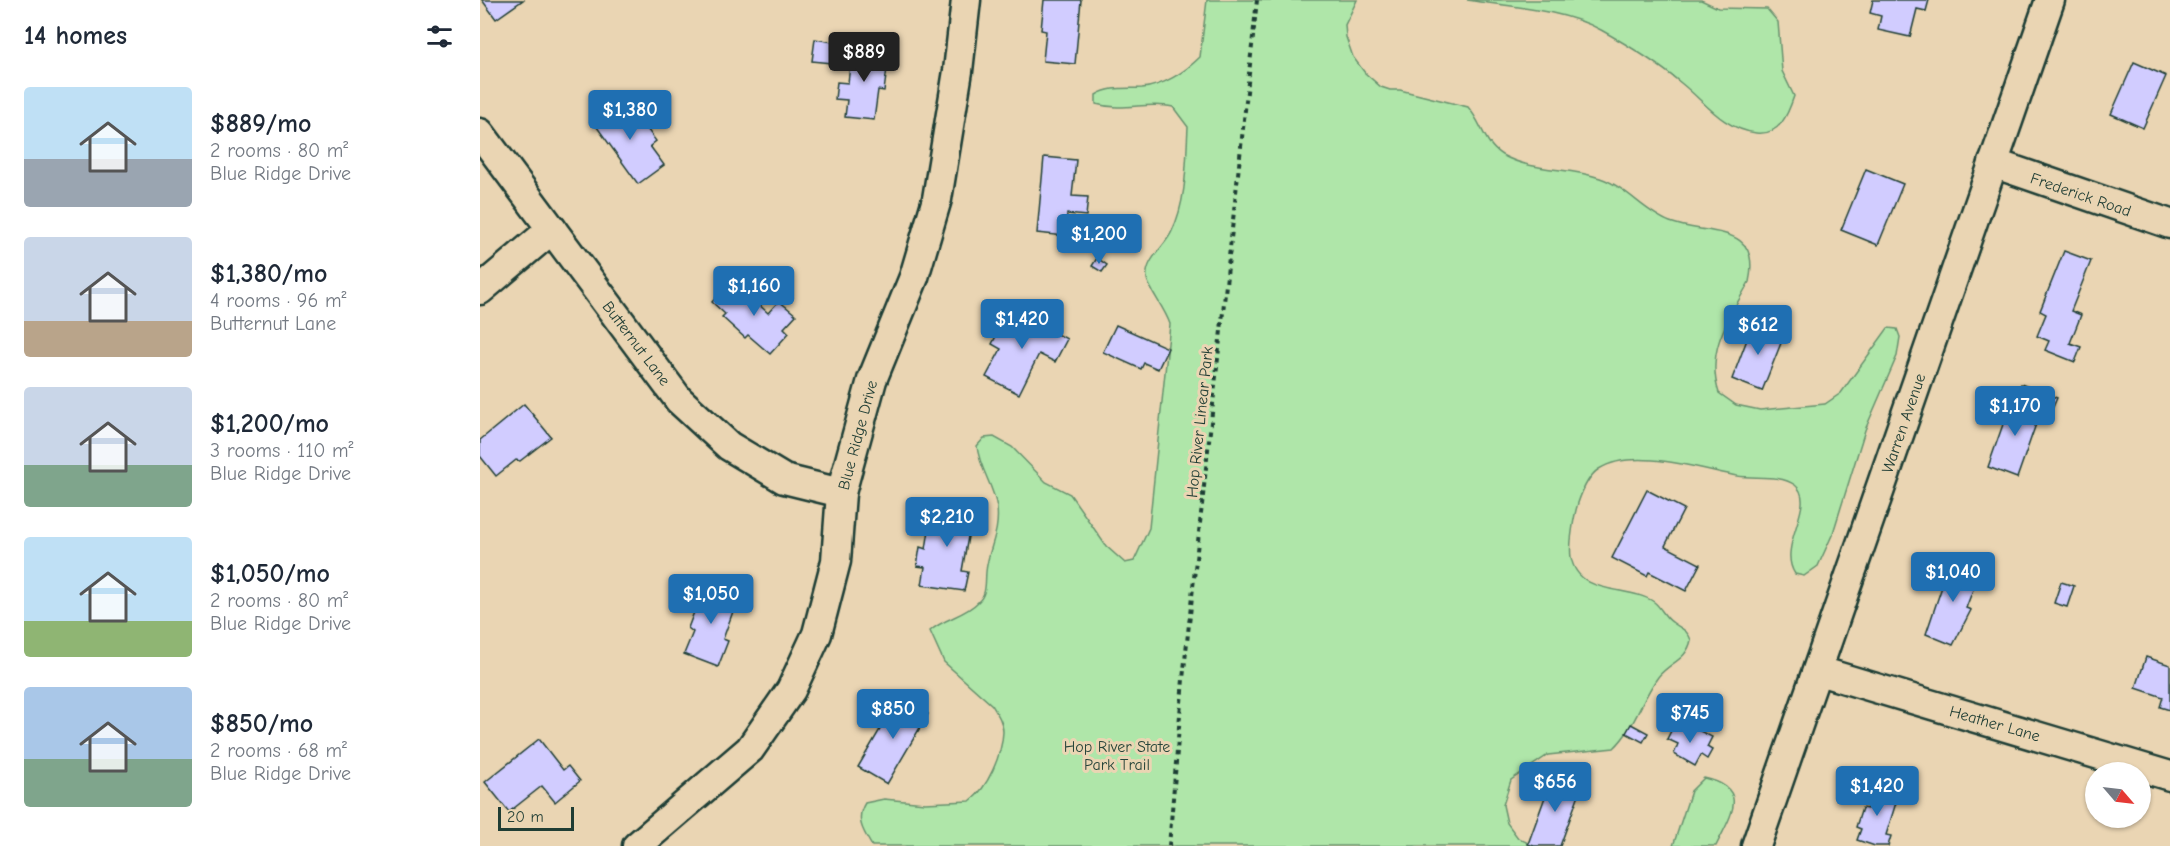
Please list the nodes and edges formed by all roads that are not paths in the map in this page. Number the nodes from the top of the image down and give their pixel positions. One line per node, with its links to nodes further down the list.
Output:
1 (966, 0): 8 (street, Blue Ridge Drive)
2 (2050, 0): 4 (street, Warren Avenue)
3 (480, 133): 6 (street, Butternut Lane)
4 (1993, 163): 5 (street, Frederick Road); 9 (street, Warren Avenue)
5 (2170, 224)
6 (552, 229): 7 (street); 8 (street, Butternut Lane)
7 (480, 290)
8 (840, 493): 11 (street, Blue Ridge Drive)
9 (1819, 671): 10 (street, Heather Lane); 12 (street, Warren Avenue)
10 (2170, 776)
11 (637, 846)
12 (1756, 846)

